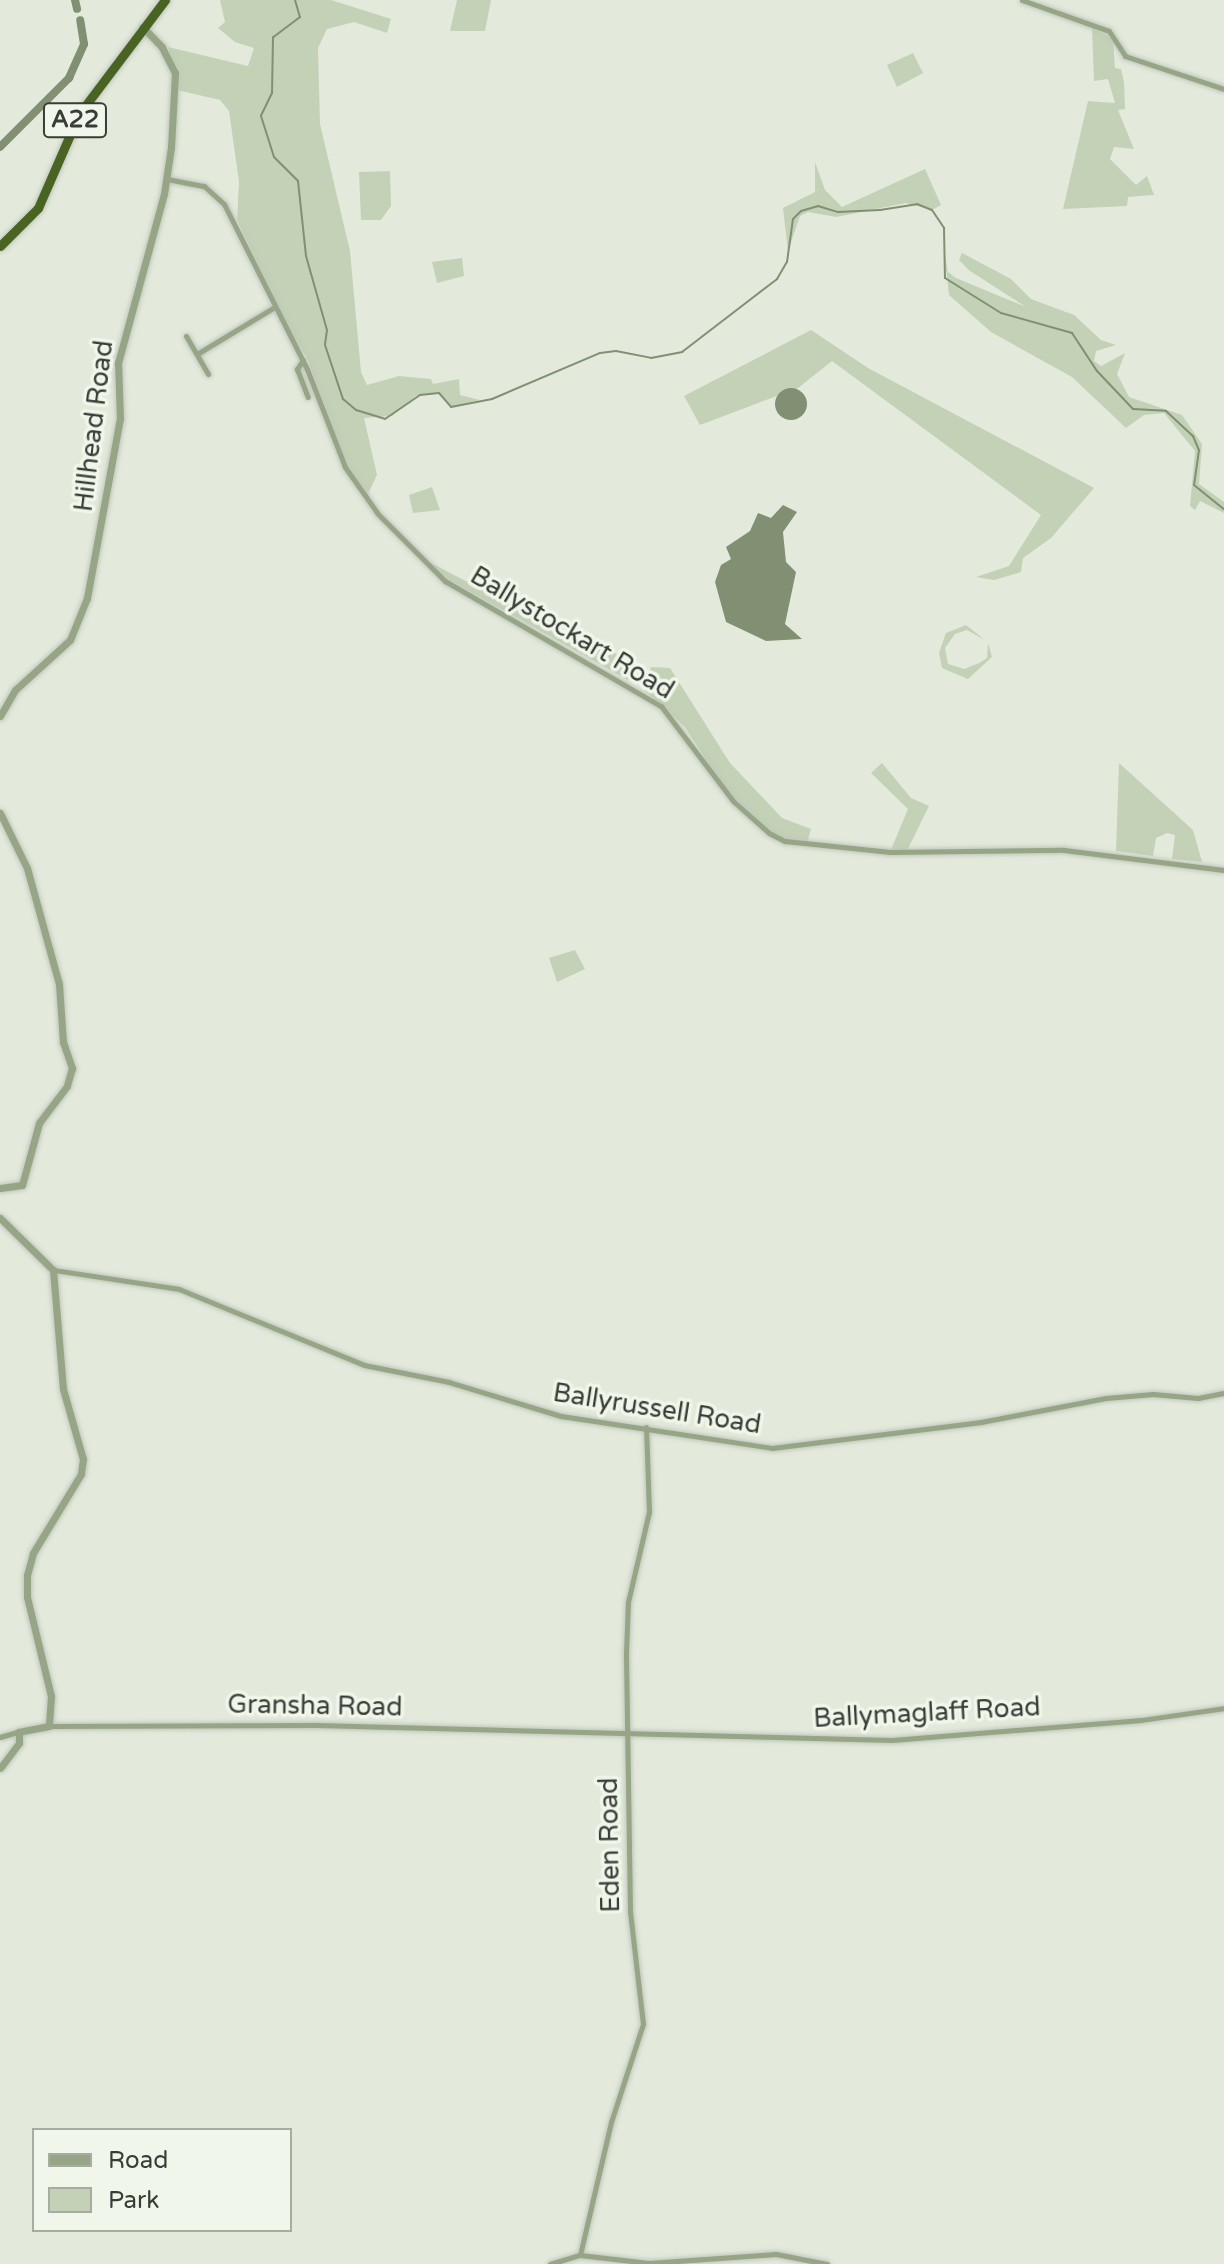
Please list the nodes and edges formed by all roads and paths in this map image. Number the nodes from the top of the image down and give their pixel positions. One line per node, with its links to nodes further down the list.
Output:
1 (165, 0): 3 (highway, A22)
2 (1022, 0): 4 (street)
3 (143, 27): 5 (street, Hillhead Road); 6 (highway, A22)
4 (1224, 89)
5 (167, 179): 7 (street, Ballystockart Road); 13 (street, Hillhead Road)
6 (0, 246)
7 (273, 308): 9 (street); 10 (street, Ballystockart Road)
8 (186, 336): 9 (street)
9 (197, 354): 11 (street)
10 (303, 360): 12 (street); 15 (street, Ballystockart Road)
11 (208, 374)
12 (308, 397)
13 (0, 716)
14 (0, 813): 16 (street)
15 (1224, 870)
16 (0, 1188)
17 (0, 1218): 18 (street)
18 (53, 1270): 20 (street, Ballyrussell Road); 22 (street)
19 (1224, 1393): 20 (street, Ballyrussell Road)
20 (646, 1427): 24 (street, Eden Road)
21 (1224, 1708): 24 (street, Ballymaglaff Road)
22 (49, 1726): 23 (street, Gransha Road); 24 (street, Gransha Road)
23 (19, 1732): 25 (street, Gransha Road); 26 (street)
24 (631, 1736): 27 (street, Eden Road)
25 (0, 1737)
26 (0, 1768)
27 (580, 2255): 28 (street); 29 (street)
28 (550, 2264)
29 (827, 2264)

